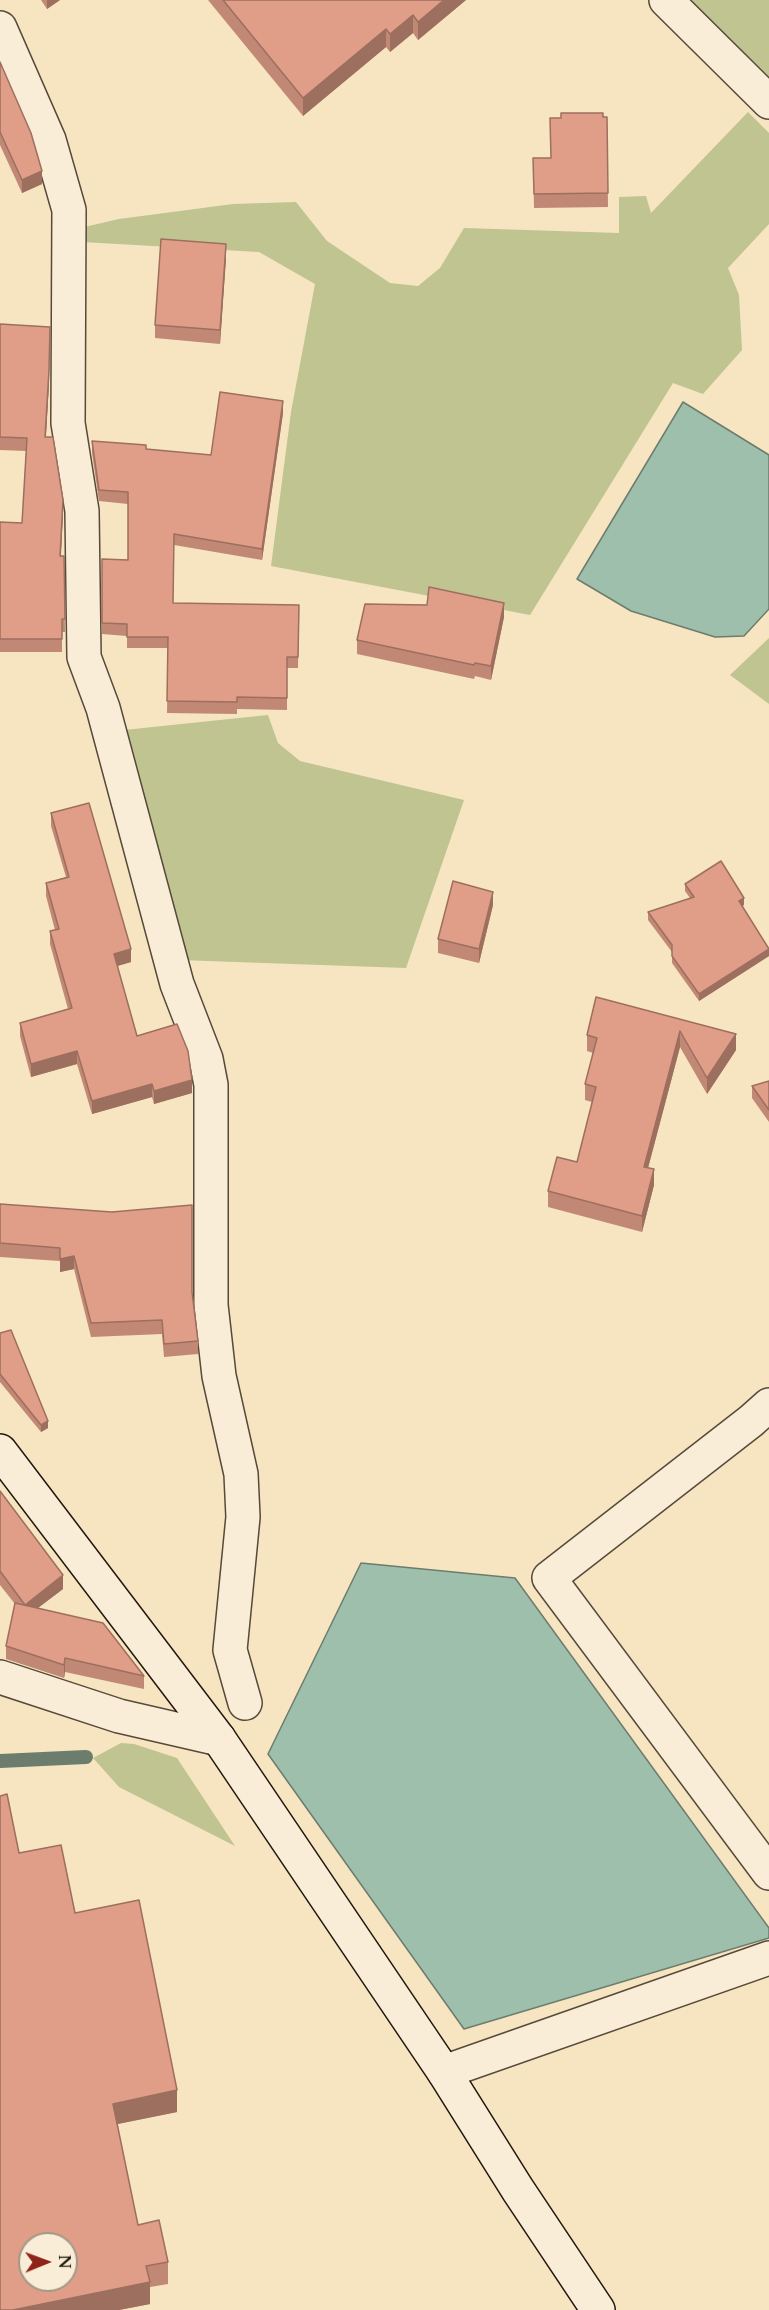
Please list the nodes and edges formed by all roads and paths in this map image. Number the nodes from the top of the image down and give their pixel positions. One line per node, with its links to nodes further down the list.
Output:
1 (666, 0): 3 (street)
2 (0, 28): 7 (street)
3 (769, 102)
4 (769, 1405): 9 (street)
5 (0, 1451): 8 (street)
6 (0, 1677): 8 (street)
7 (245, 1703)
8 (219, 1739): 11 (street)
9 (769, 1873)
10 (769, 1958): 11 (street)
11 (444, 2072): 12 (street)
12 (598, 2310)

